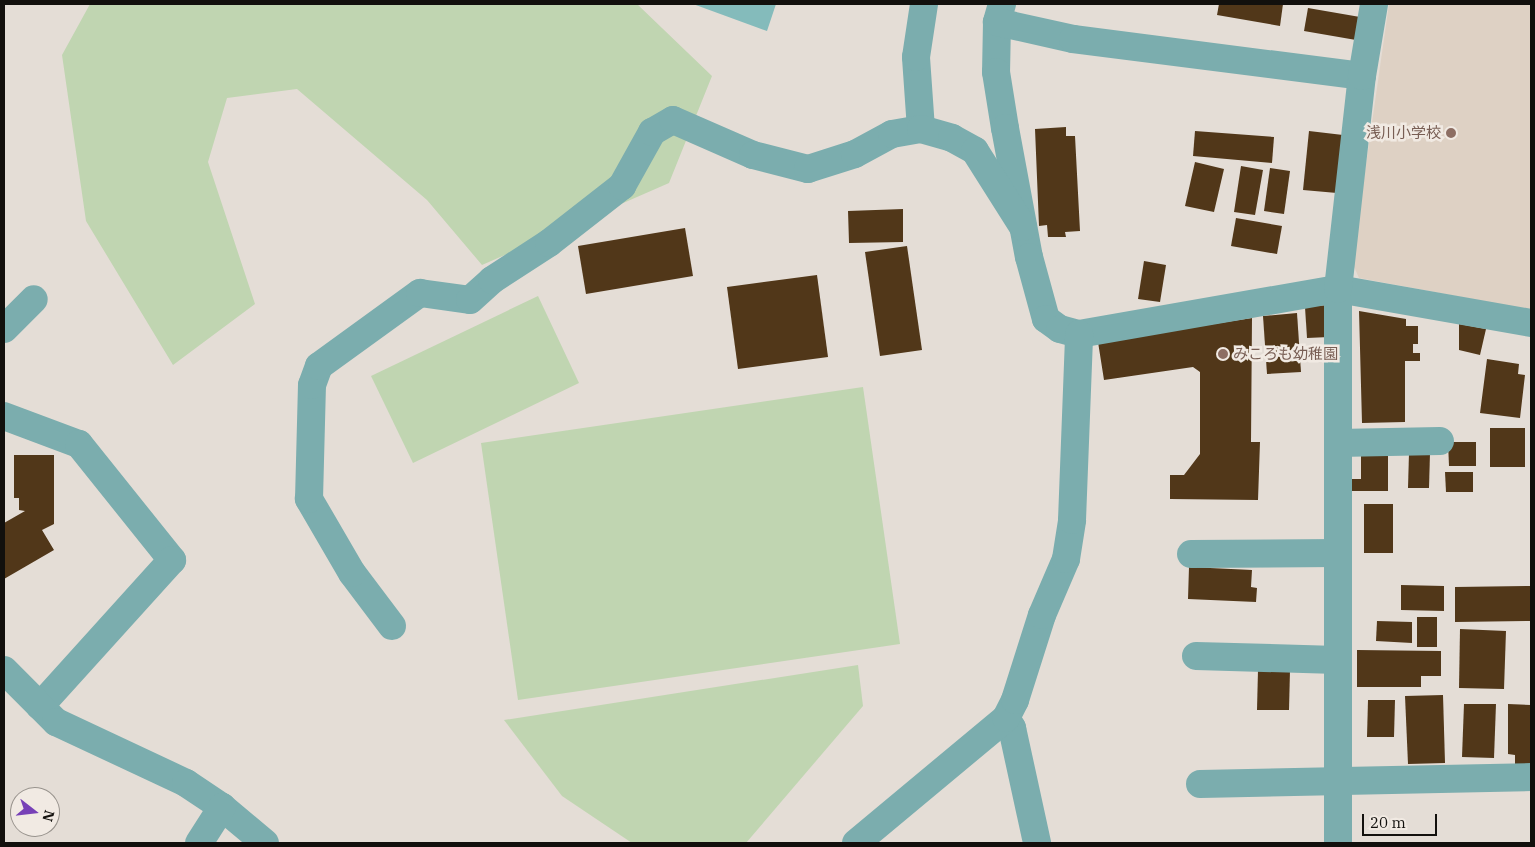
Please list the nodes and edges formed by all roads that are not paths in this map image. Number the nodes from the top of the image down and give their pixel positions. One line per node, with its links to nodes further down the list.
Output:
1 (924, 4): 5 (street)
2 (1374, 4): 4 (street)
3 (999, 13): 4 (street); 6 (street)
4 (1362, 76): 7 (street)
5 (921, 130): 6 (street); 17 (street)
6 (1024, 227): 11 (street)
7 (1338, 289): 9 (street); 11 (street); 14 (street)
8 (34, 299): 10 (street)
9 (1531, 323)
10 (4, 329)
11 (1079, 334): 22 (street)
12 (4, 416): 21 (street)
13 (1440, 441): 14 (street)
14 (1338, 442): 15 (street)
15 (1338, 553): 16 (street); 19 (street)
16 (1191, 554)
17 (392, 626)
18 (1196, 656): 19 (street)
19 (1337, 660): 24 (street)
20 (4, 670): 21 (street)
21 (40, 706): 26 (street)
22 (1006, 718): 29 (street); 30 (street)
23 (1531, 777): 24 (street)
24 (1338, 782): 25 (street); 31 (street)
25 (1200, 784)
26 (222, 807): 27 (street); 28 (street)
27 (199, 843)
28 (266, 843)
29 (856, 843)
30 (1037, 843)
31 (1338, 843)

